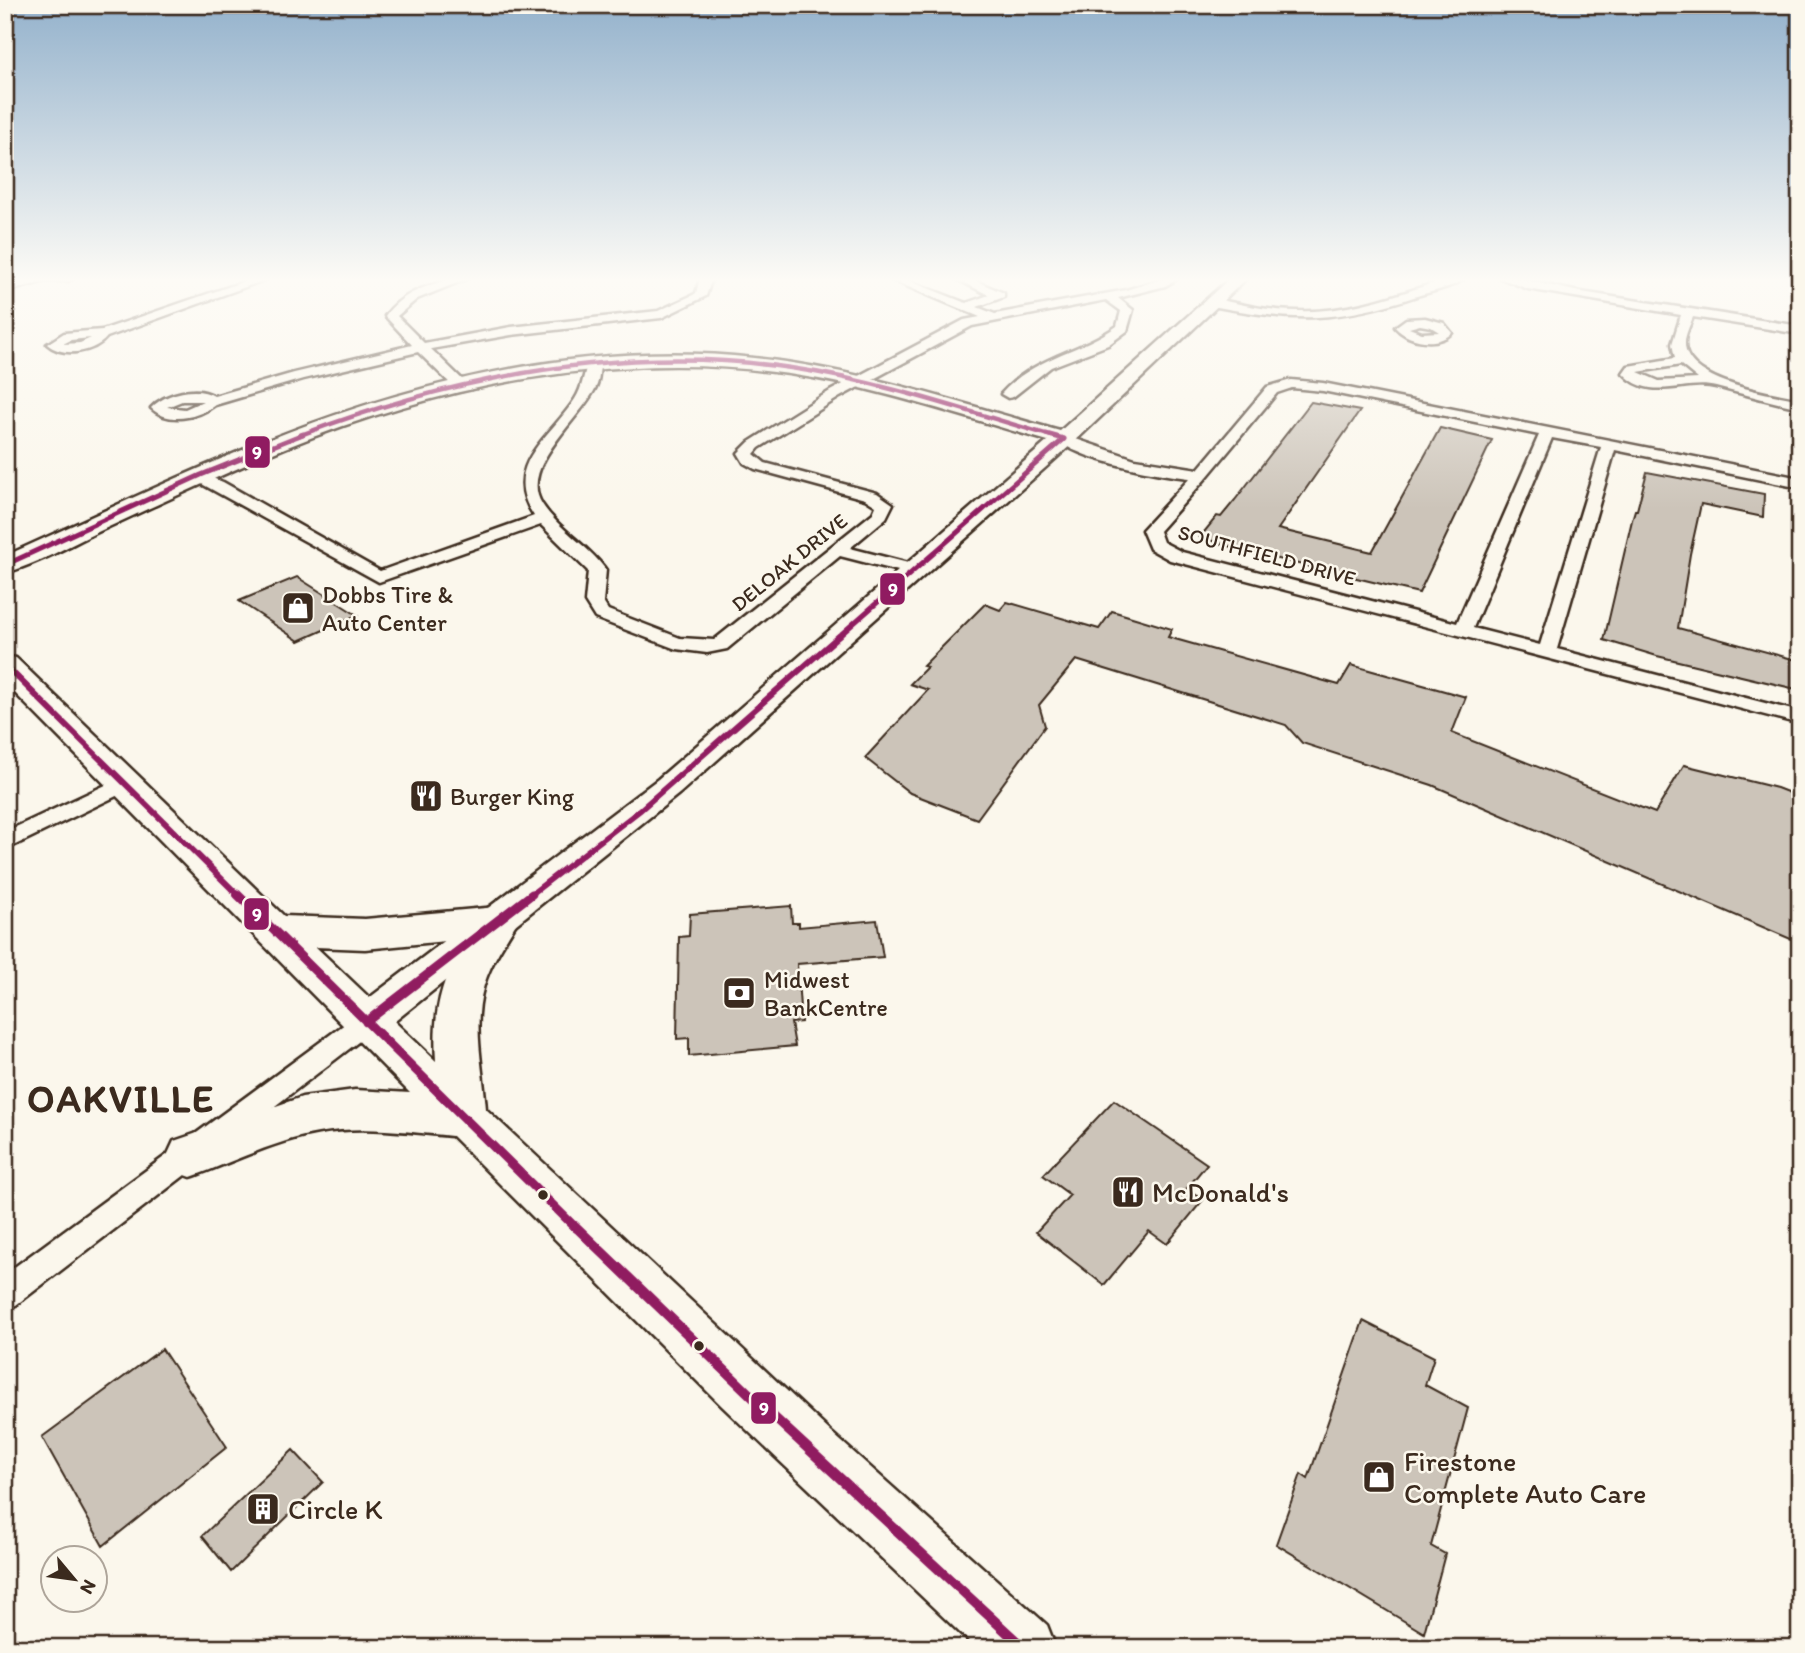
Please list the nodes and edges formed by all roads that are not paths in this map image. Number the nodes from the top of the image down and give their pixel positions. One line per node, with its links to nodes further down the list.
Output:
1 (387, 355): 14 (street)
2 (429, 355): 11 (street)
3 (905, 355): 10 (street, DELOAK DRIVE)
4 (1069, 355): 12 (street)
5 (1154, 355): 13 (main road)
6 (1681, 355): 7 (street)
7 (1683, 361): 9 (street); 9 (street)
8 (593, 366): 10 (main road); 11 (main road); 22 (street)
9 (1715, 382): 15 (street)
10 (856, 383): 16 (main road); 23 (street, DELOAK DRIVE)
11 (462, 387): 20 (main road)
12 (1008, 394)
13 (1108, 398): 16 (main road); 16 (main road)
14 (210, 402)
15 (1800, 404)
16 (1060, 421): 19 (street); 25 (main road)
17 (1548, 433): 18 (street, SOUTHFIELD DRIVE); 19 (street, SOUTHFIELD DRIVE); 26 (street)
18 (1609, 445): 21 (street, SOUTHFIELD DRIVE); 27 (street)
19 (1202, 474): 26 (street, SOUTHFIELD DRIVE)
20 (199, 478): 22 (street); 24 (main road)
21 (1800, 484)
22 (544, 518): 23 (street, DELOAK DRIVE)
23 (838, 550): 25 (street)
24 (5, 565)
25 (914, 570): 32 (main road)
26 (1463, 631): 27 (street, SOUTHFIELD DRIVE)
27 (1547, 652): 29 (street, SOUTHFIELD DRIVE)
28 (5, 664): 30 (main road)
29 (1800, 718)
30 (125, 783): 31 (street); 33 (main road)
31 (5, 842)
32 (497, 922): 33 (main road); 34 (main road); 35 (main road)
33 (274, 930): 34 (main road)
34 (366, 1022): 35 (main road); 36 (street)
35 (464, 1117): 36 (main road); 38 (main road)
36 (191, 1156): 37 (street)
37 (5, 1294)
38 (1024, 1648)

